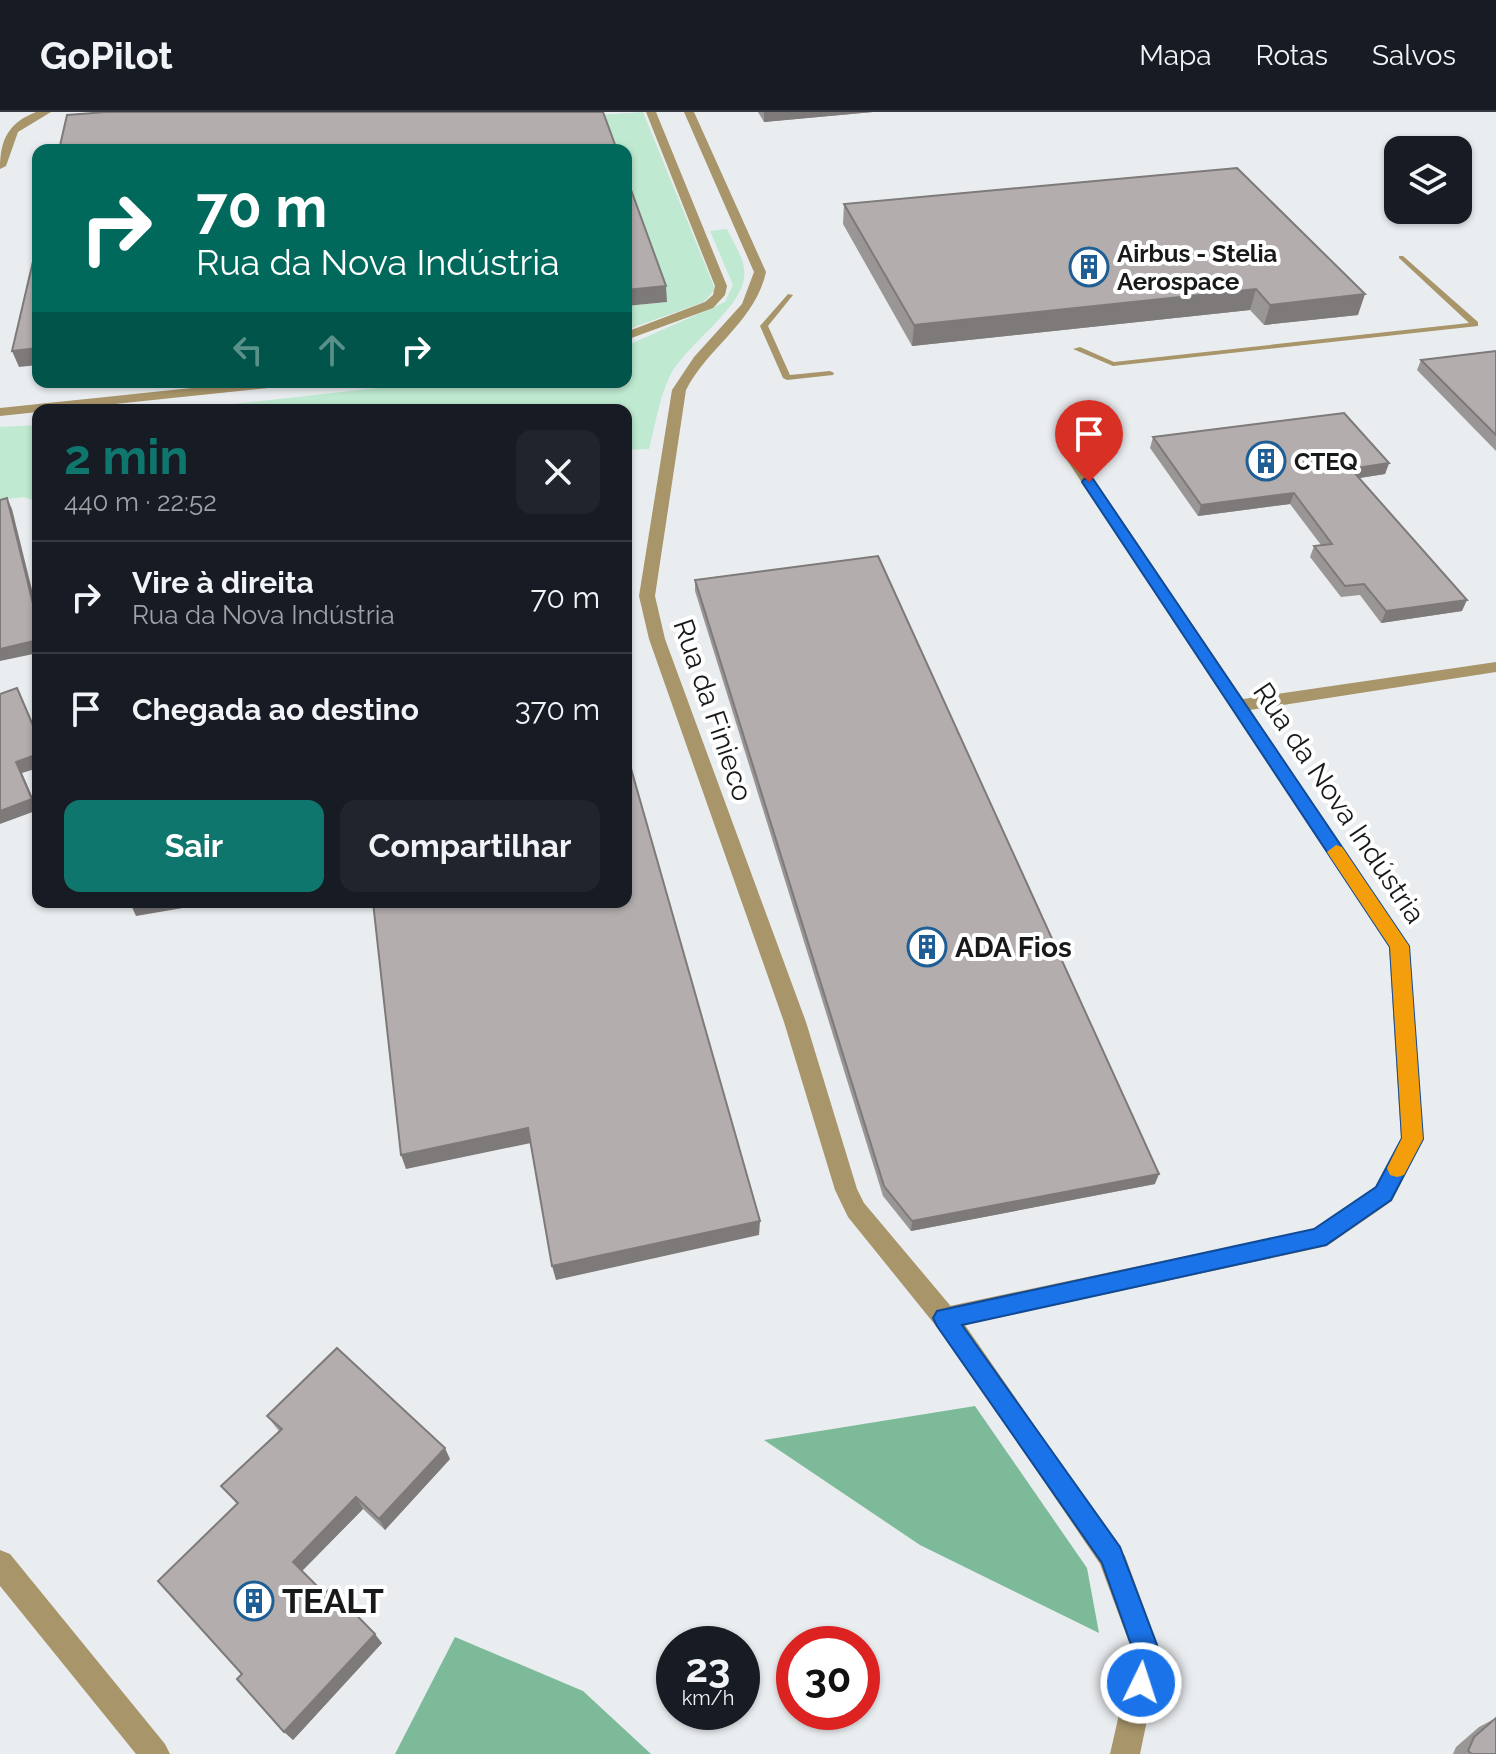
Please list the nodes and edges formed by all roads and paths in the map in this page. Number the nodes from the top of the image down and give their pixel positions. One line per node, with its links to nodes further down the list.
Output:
1 (46, 112): 4 (street)
2 (651, 112): 7 (street)
3 (689, 112): 17 (street, Rua da Finieco)
4 (0, 166)
5 (1401, 257): 8 (lane)
6 (790, 295): 9 (lane)
7 (632, 334)
8 (1077, 349)
9 (830, 373)
10 (230, 388): 11 (street)
11 (77, 404)
12 (32, 409): 13 (street)
13 (0, 412)
14 (1072, 457): 16 (street, Rua da Nova Indústria)
15 (1496, 667): 16 (street)
16 (1238, 706): 17 (street, Rua da Nova Indústria)
17 (945, 1318): 20 (street, Rua da Finieco)
18 (0, 1564): 19 (street)
19 (155, 1754)
20 (1125, 1754)

